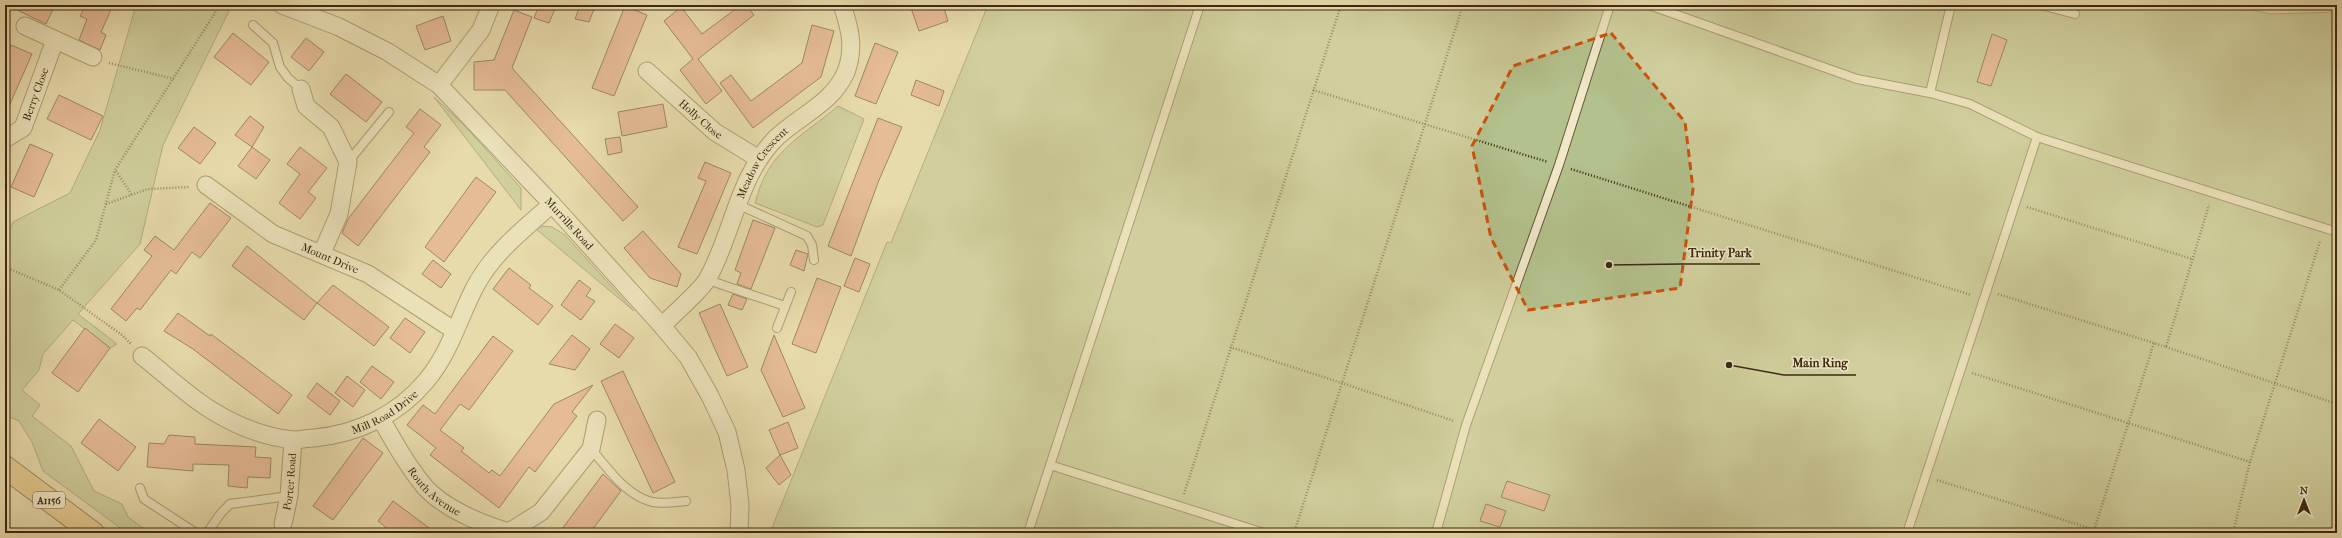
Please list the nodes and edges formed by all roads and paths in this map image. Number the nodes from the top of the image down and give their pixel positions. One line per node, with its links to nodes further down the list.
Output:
1 (220, 5): 18 (path)
2 (282, 5): 19 (street, Murrills Road)
3 (491, 5): 19 (street)
4 (842, 5): 27 (street, Meadow Crescent)
5 (1200, 5): 68 (lane)
6 (1341, 5): 21 (path)
7 (1464, 5): 24 (path)
8 (1610, 5): 29 (lane)
9 (1649, 5): 22 (lane)
10 (1951, 5): 22 (lane)
11 (2041, 5): 12 (lane)
12 (2075, 14)
13 (253, 25): 20 (lane)
14 (25, 26): 15 (street)
15 (55, 40): 16 (street); 26 (street, Berry Close)
16 (93, 57): 18 (path)
17 (647, 72): 27 (street, Holly Close)
18 (174, 79): 30 (path)
19 (439, 86): 36 (street, Murrills Road)
20 (301, 89): 28 (street)
21 (1313, 90): 24 (path); 54 (path)
22 (1930, 93): 25 (lane)
23 (389, 112): 28 (lane)
24 (1426, 124): 29 (path); 58 (path)
25 (2037, 137): 32 (lane); 34 (lane)
26 (5, 139)
27 (759, 158): 37 (street, Meadow Crescent)
28 (348, 162): 40 (street)
29 (1559, 165): 48 (path); 64 (lane)
30 (115, 170): 33 (path); 35 (path)
31 (206, 185): 33 (path); 40 (street, Mount Drive)
32 (2213, 194): 38 (lane); 41 (path)
33 (132, 195): 35 (path)
34 (2016, 203): 41 (path); 46 (lane)
35 (106, 204): 45 (path)
36 (552, 204): 50 (street, Murrills Road); 52 (street, Mill Road Drive)
37 (737, 204): 42 (lane); 44 (street, Meadow Crescent)
38 (2324, 228): 39 (lane); 59 (path)
39 (2337, 232)
40 (322, 254): 52 (street, Mount Drive)
41 (2192, 259): 55 (path)
42 (814, 260)
43 (5, 267): 45 (path)
44 (708, 280): 49 (lane); 50 (street, Meadow Crescent)
45 (59, 290): 56 (path)
46 (1988, 291): 48 (lane); 53 (path)
47 (791, 292): 49 (lane)
48 (1985, 300): 57 (lane)
49 (784, 306): 51 (lane)
50 (662, 326): 81 (street, Murrills Road)
51 (777, 328)
52 (455, 331): 61 (street, Mill Road Drive)
53 (2154, 343): 55 (path); 63 (path)
54 (1230, 347): 58 (path); 74 (path)
55 (2166, 347): 59 (path)
56 (142, 356): 65 (street, Mill Road Drive)
57 (1960, 370): 63 (path); 70 (lane)
58 (1342, 383): 64 (path); 84 (path)
59 (2275, 383): 60 (path); 67 (path)
60 (2337, 404)
61 (381, 419): 65 (street, Mill Road Drive); 80 (street, Routh Avenue)
62 (597, 420): 66 (street, Routh Avenue)
63 (2128, 424): 67 (path); 76 (path)
64 (1466, 426): 85 (lane)
65 (293, 440): 72 (street, Porter Road)
66 (591, 449): 73 (lane); 80 (street, Routh Avenue)
67 (2250, 462): 88 (path)
68 (1050, 465): 74 (lane); 82 (lane)
69 (5, 467): 77 (main road, A1156)
70 (1925, 476): 76 (path); 86 (lane)
71 (140, 488): 78 (lane)
72 (289, 496): 75 (street, Porter Road); 79 (lane)
73 (686, 501)
74 (1180, 506): 83 (lane)
75 (281, 528)
76 (2094, 530): 87 (path)
77 (93, 533)
78 (196, 533)
79 (207, 533)
80 (509, 533)
81 (739, 533)
82 (1028, 533)
83 (1264, 533)
84 (1294, 533)
85 (1436, 533)
86 (1907, 533)
87 (2105, 533)
88 (2232, 533)

